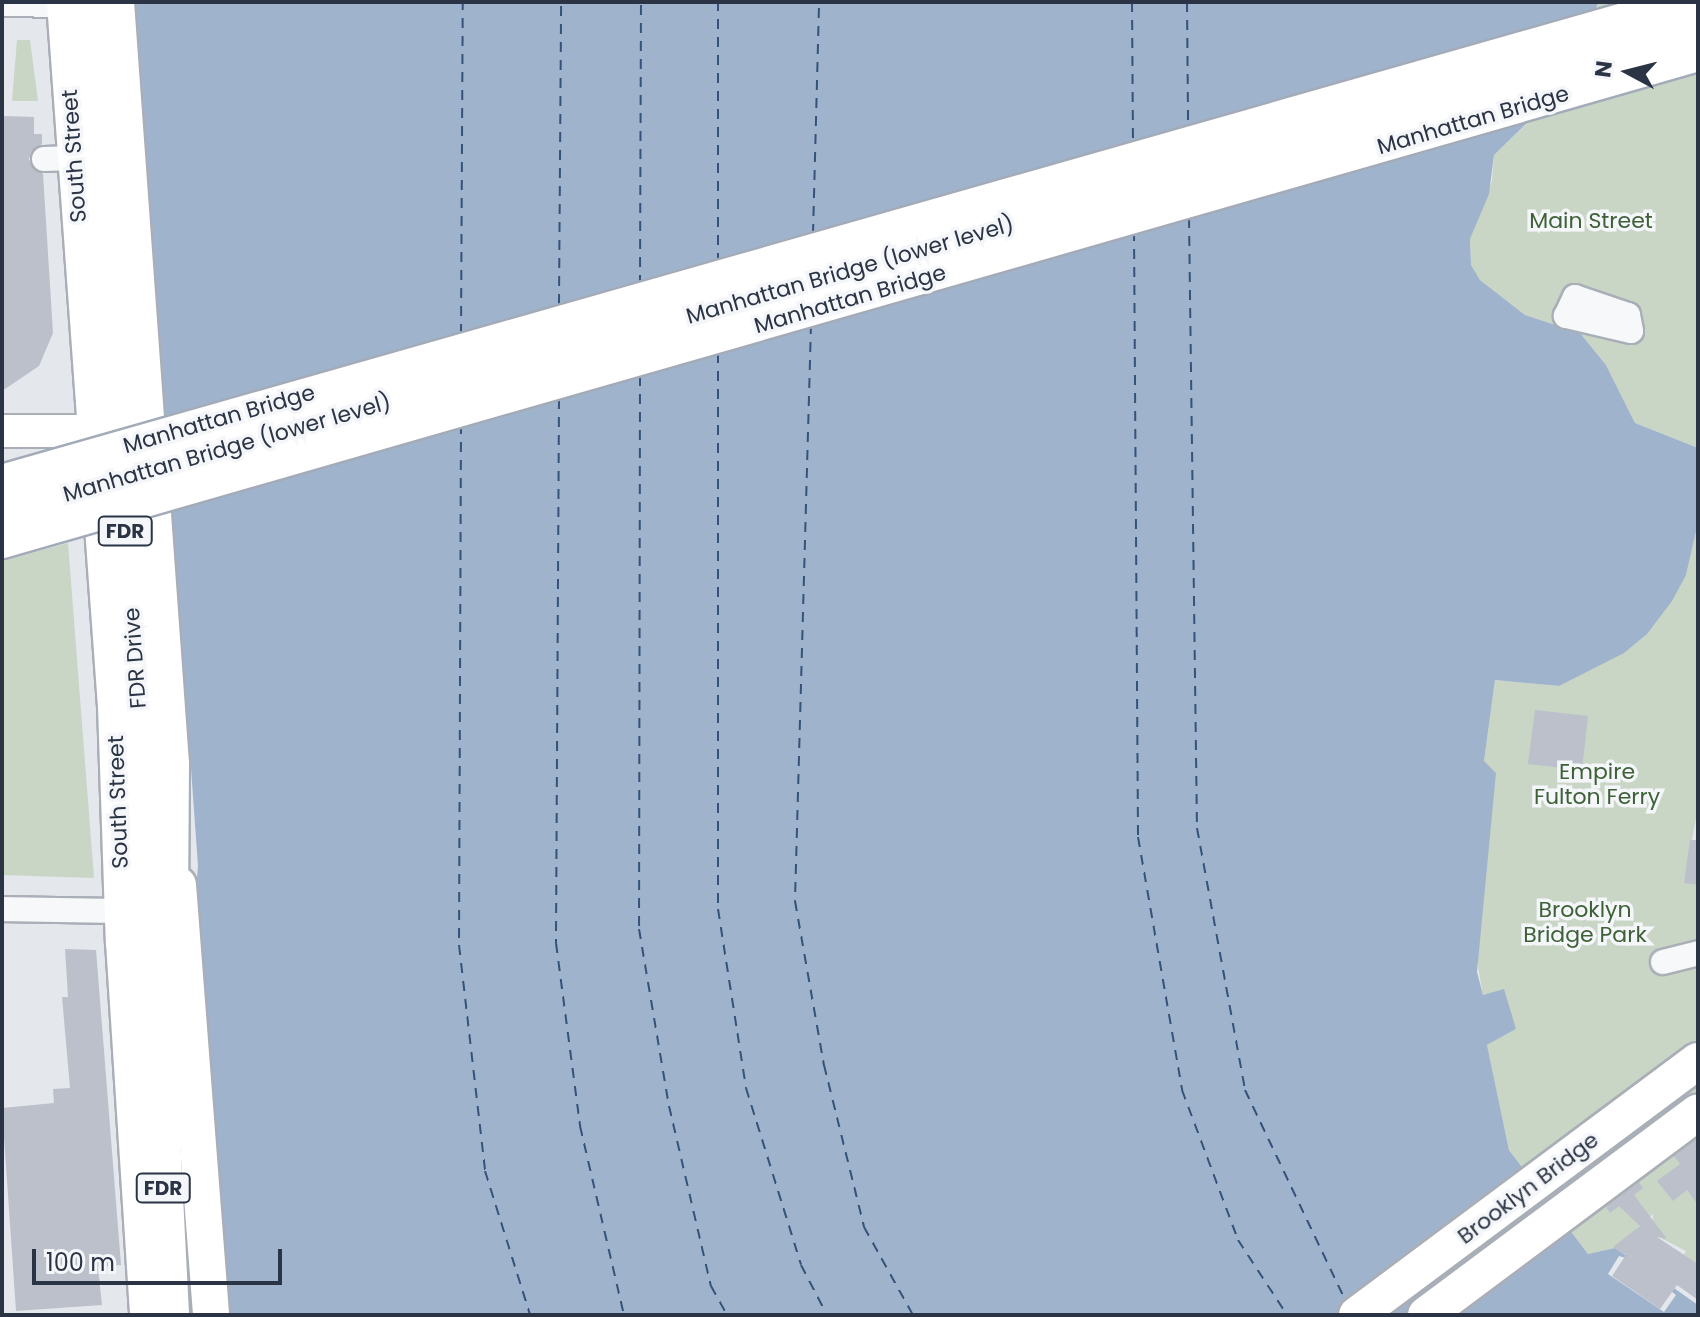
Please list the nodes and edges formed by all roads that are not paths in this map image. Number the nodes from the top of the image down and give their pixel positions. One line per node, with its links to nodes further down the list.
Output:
1 (116, 2): 13 (highway, FDR Drive / FDR, bridge)
2 (1683, 2): 10 (main road, Manhattan Bridge, bridge)
3 (72, 3): 4 (street); 8 (main road, South Street); 21 (highway, FDR Drive / FDR, bridge)
4 (2, 4)
5 (1698, 26): 11 (main road, Manhattan Bridge (lower level), bridge)
6 (1698, 55): 12 (main road, Manhattan Bridge, bridge)
7 (2, 431): 8 (main road)
8 (93, 431): 9 (main road, South Street)
9 (96, 475): 10 (main road); 15 (main road, South Street)
10 (2, 478)
11 (2, 513)
12 (2, 542)
13 (173, 823): 22 (highway, FDR Drive / FDR); 23 (highway)
14 (2, 909): 15 (street)
15 (121, 911): 20 (main road, South Street)
16 (1698, 953): 17 (street)
17 (1663, 962)
18 (1698, 1061): 24 (highway, Brooklyn Bridge)
19 (1698, 1112): 25 (highway, Brooklyn Bridge)
20 (146, 1315)
21 (171, 1315)
22 (190, 1315)
23 (211, 1315)
24 (1357, 1315)
25 (1426, 1315)

